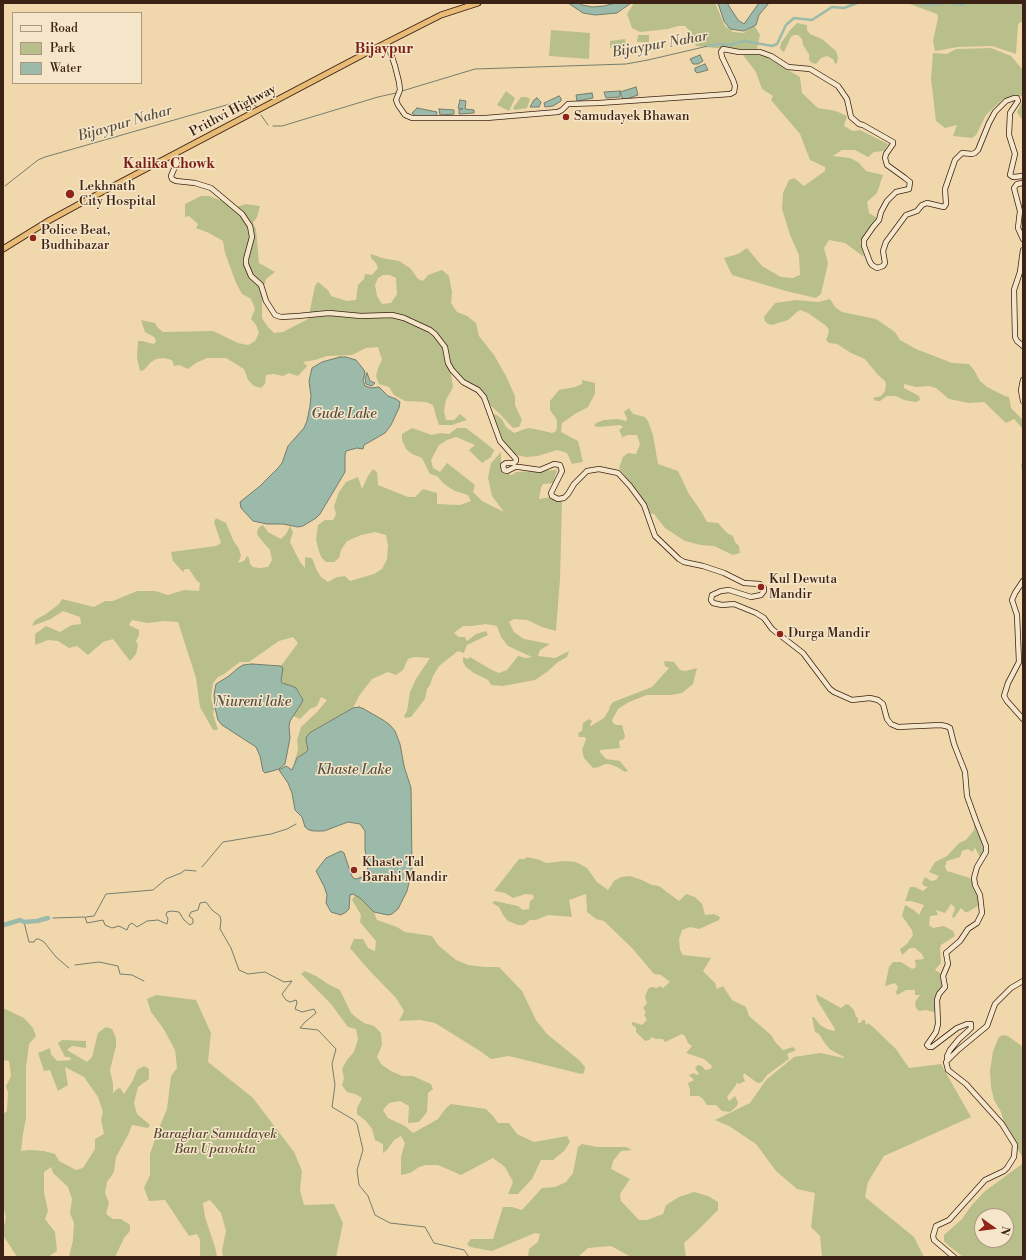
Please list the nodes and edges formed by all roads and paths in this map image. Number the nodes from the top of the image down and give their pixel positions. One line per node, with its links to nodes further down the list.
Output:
1 (478, 3): 2 (highway, Prithvi Highway)
2 (387, 42): 3 (highway, Prithvi Highway); 4 (main road)
3 (176, 154): 7 (highway, Prithvi Highway); 15 (main road)
4 (1023, 176)
5 (1023, 183): 6 (main road)
6 (1023, 239)
7 (3, 249)
8 (1023, 250): 9 (main road)
9 (1023, 346)
10 (1023, 380): 11 (main road)
11 (1023, 401)
12 (1023, 581): 13 (main road)
13 (1023, 719)
14 (1023, 981): 15 (main road)
15 (947, 1060): 16 (main road)
16 (954, 1257)

